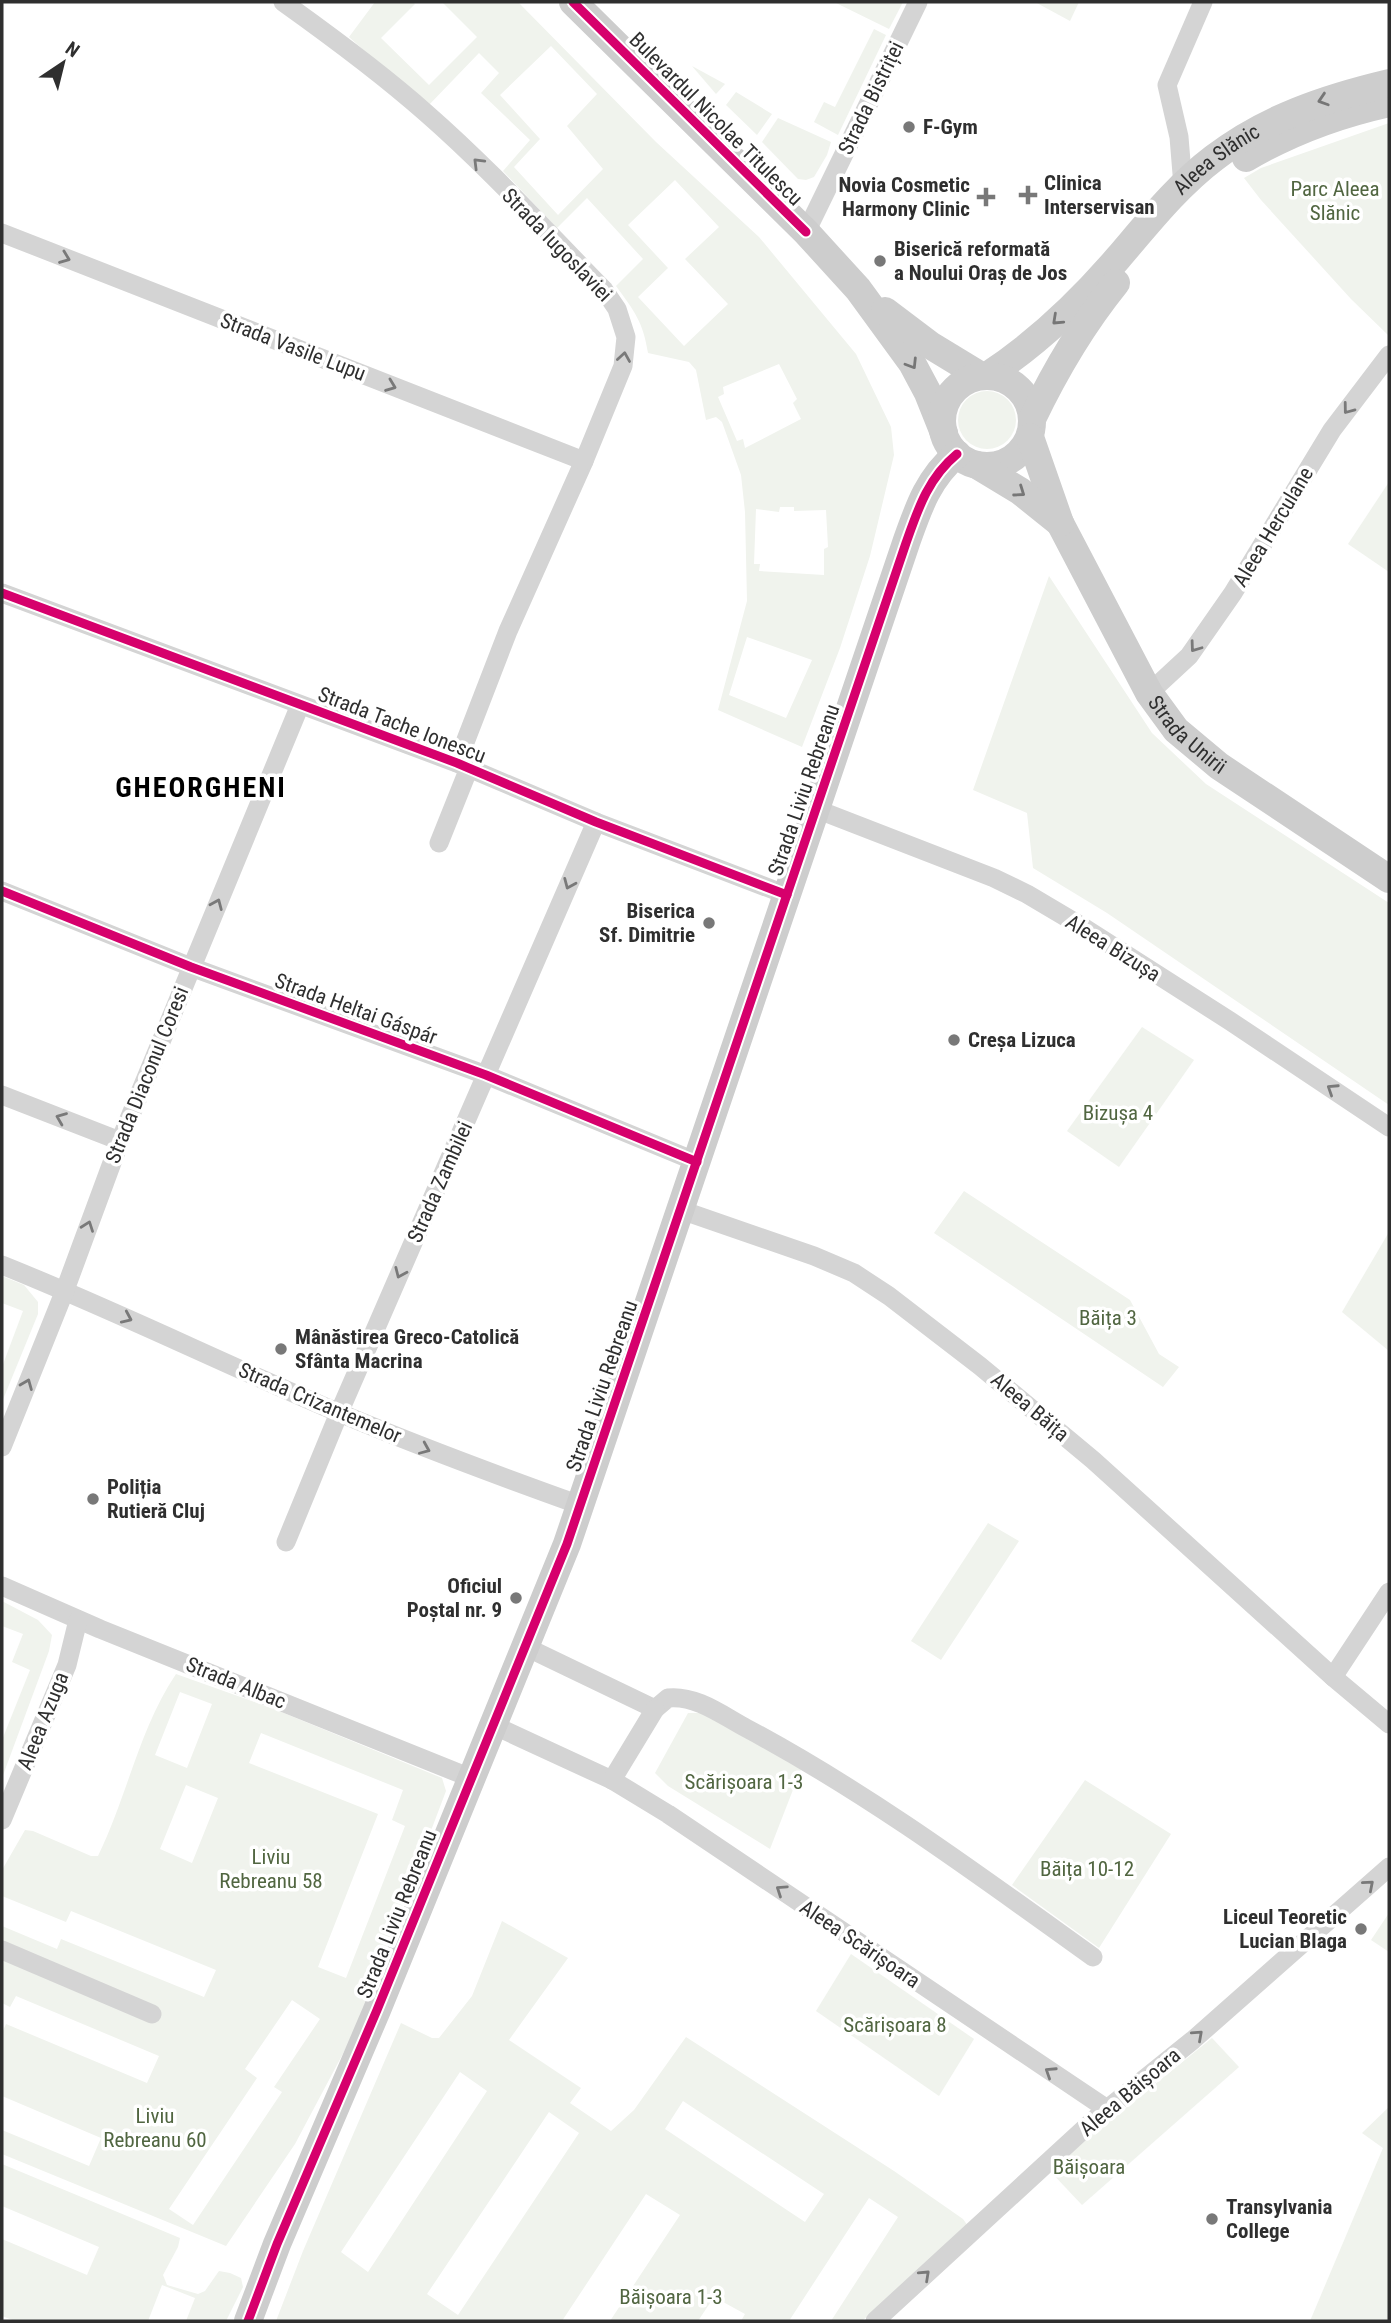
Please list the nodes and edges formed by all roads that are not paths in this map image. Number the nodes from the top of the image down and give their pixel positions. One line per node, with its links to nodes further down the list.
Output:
1 (283, 2): 15 (street, Strada Iugoslaviei, one-way to 1)
2 (573, 2): 8 (main road, Bulevardul Nicolae Titulescu)
3 (918, 2): 8 (street, Strada Bistriței)
4 (1200, 10): 7 (street)
5 (1389, 83): 7 (main road, Aleea Slănic, one-way to 7)
6 (1389, 103): 13 (main road, Aleea Slănic)
7 (1182, 186): 12 (main road, Aleea Slănic, one-way to 12)
8 (806, 232): 10 (main road, Bulevardul Nicolae Titulescu)
9 (2, 233): 15 (street, Strada Vasile Lupu, one-way to 15)
10 (858, 289): 12 (main road, Bulevardul Nicolae Titulescu); 14 (main road, Bulevardul Nicolae Titulescu, one-way to 14)
11 (1389, 355): 18 (street, Aleea Herculane, one-way to 18)
12 (984, 376): 13 (main road); 14 (main road)
13 (1031, 428): 14 (main road); 16 (main road, Strada Unirii)
14 (959, 451): 16 (main road, Strada Unirii, one-way to 16); 21 (main road, Strada Liviu Rebreanu)
15 (584, 461): 20 (street, Strada Iugoslaviei)
16 (1060, 523): 18 (main road, Strada Unirii)
17 (2, 593): 19 (street, Strada Tache Ionescu)
18 (1149, 692): 24 (main road, Strada Unirii)
19 (300, 705): 20 (street, Strada Tache Ionescu); 27 (street, Strada Diaconul Coresi, one-way to 19)
20 (463, 766): 22 (street, Strada Tache Ionescu); 23 (street, Strada Iugoslaviei)
21 (816, 809): 26 (main road, Strada Liviu Rebreanu); 30 (street, Aleea Bizușa, one-way to 21)
22 (596, 822): 26 (street, Strada Tache Ionescu); 28 (street, Strada Zambilei, one-way to 28)
23 (439, 843)
24 (1389, 879)
25 (2, 891): 27 (street, Strada Heltai Gáspár)
26 (787, 895): 32 (main road, Strada Liviu Rebreanu)
27 (191, 967): 28 (street, Strada Heltai Gáspár); 31 (street, Strada Diaconul Coresi)
28 (486, 1075): 32 (street, Strada Heltai Gáspár); 36 (street, Strada Zambilei, one-way to 36)
29 (2, 1094): 31 (street, one-way to 29)
30 (1389, 1127)
31 (120, 1141): 35 (street, Strada Diaconul Coresi, one-way to 31)
32 (697, 1162): 33 (main road, Strada Liviu Rebreanu)
33 (681, 1210): 38 (main road, Strada Liviu Rebreanu); 44 (street, Aleea Băița)
34 (2, 1265): 35 (street, Strada Crizantemelor)
35 (65, 1290): 36 (street, Strada Crizantemelor, one-way to 36); 37 (street, Strada Diaconul Coresi, one-way to 35)
36 (339, 1413): 38 (street, Strada Crizantemelor, one-way to 38); 39 (street, Strada Zambilei)
37 (2, 1447)
38 (580, 1505): 43 (main road, Strada Liviu Rebreanu)
39 (286, 1542)
40 (2, 1586): 42 (street, Strada Albac)
41 (1389, 1592): 44 (street)
42 (78, 1620): 48 (street, Strada Albac); 50 (street, Aleea Azuga)
43 (526, 1647): 45 (street); 47 (main road, Strada Liviu Rebreanu)
44 (1333, 1677): 46 (street, Aleea Băița)
45 (655, 1709): 49 (street); 53 (street)
46 (1389, 1724)
47 (494, 1725): 48 (main road, Strada Liviu Rebreanu); 49 (street, Aleea Scărișoara)
48 (471, 1778): 56 (main road, Strada Liviu Rebreanu)
49 (612, 1780): 55 (street, Aleea Scărișoara, one-way to 49)
50 (2, 1821)
51 (1389, 1867): 55 (street, Aleea Băișoara, one-way to 51)
52 (2, 1950): 54 (street)
53 (1093, 1957)
54 (152, 2014)
55 (1107, 2109): 57 (street, Aleea Băișoara, one-way to 55)
56 (248, 2321)
57 (875, 2321)

